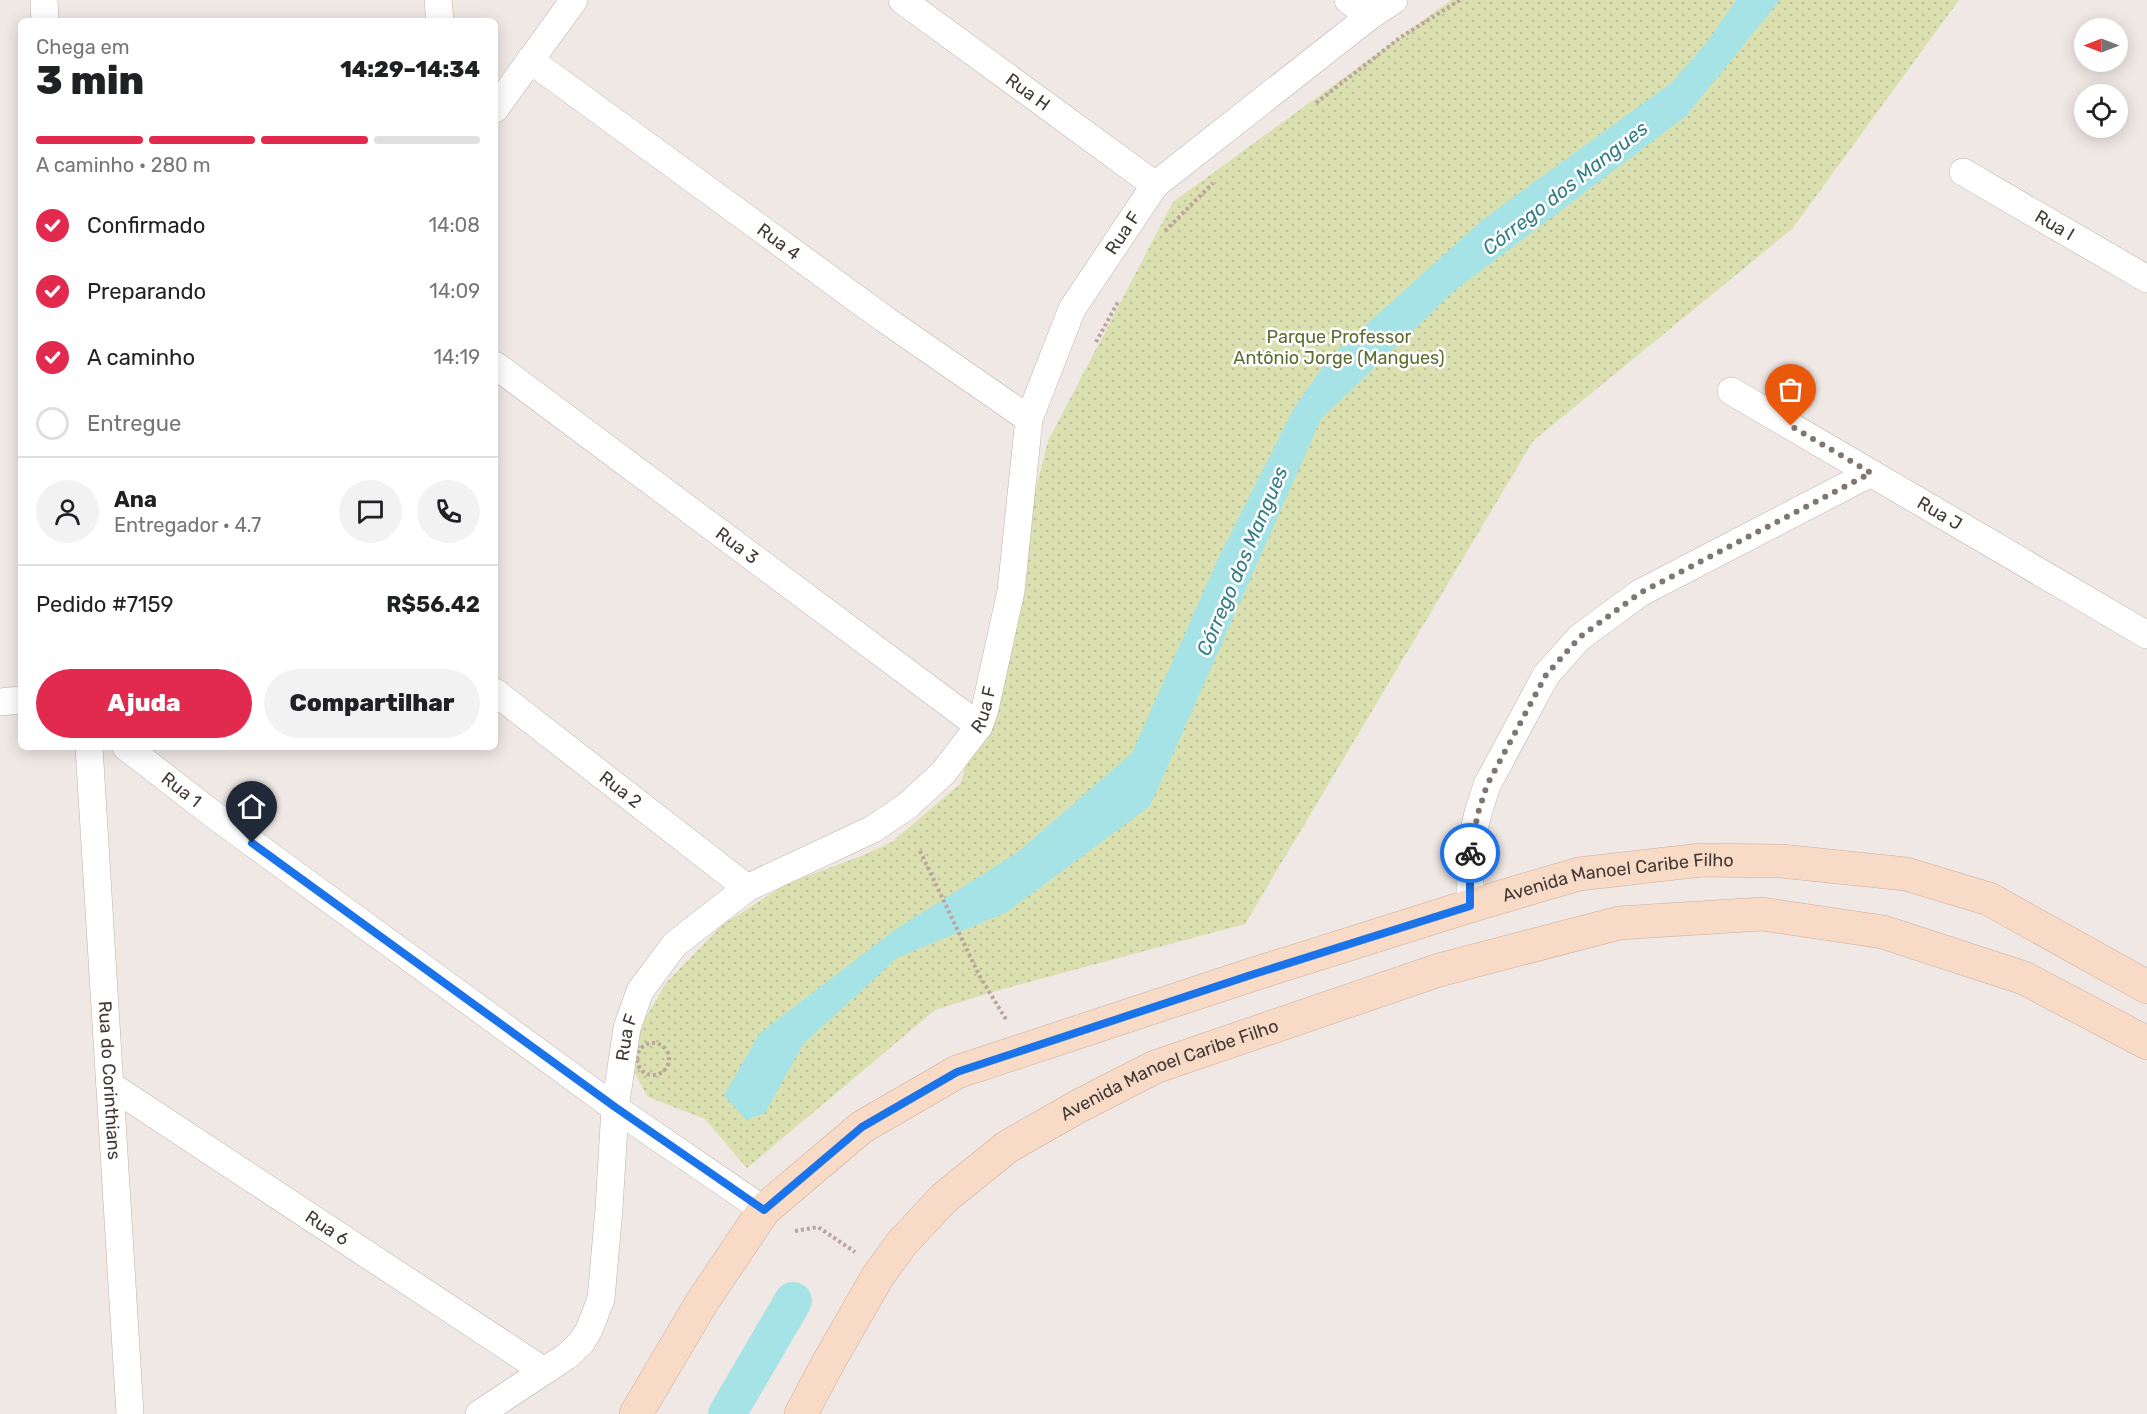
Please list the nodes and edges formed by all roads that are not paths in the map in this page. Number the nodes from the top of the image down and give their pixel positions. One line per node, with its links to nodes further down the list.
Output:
1 (44, 0): 7 (street)
2 (438, 0): 8 (street)
3 (574, 0): 9 (street)
4 (902, 0): 12 (street, Rua H)
5 (1394, 0): 6 (street, Rua F)
6 (1359, 8): 12 (street, Rua F)
7 (45, 18)
8 (440, 18)
9 (530, 60): 10 (street); 16 (street, Rua 4)
10 (498, 105)
11 (1963, 172): 13 (street, Rua I)
12 (1155, 185): 16 (street, Rua F)
13 (2147, 279)
14 (498, 367): 22 (street, Rua 3)
15 (1731, 391): 17 (street, Rua J)
16 (1029, 419): 22 (street, Rua F)
17 (1871, 473): 18 (street, Rua J); 26 (street)
18 (2147, 635)
19 (498, 694): 25 (street, Rua 2)
20 (18, 700): 21 (street)
21 (0, 702)
22 (979, 726): 25 (street, Rua F)
23 (89, 750): 29 (street, Rua do Corinthians)
24 (130, 750): 30 (street, Rua 1)
25 (747, 888): 30 (street, Rua F)
26 (1470, 906): 27 (main road, Avenida Manoel Caribe Filho); 31 (main road, Avenida Manoel Caribe Filho)
27 (2147, 987)
28 (2147, 1043): 36 (main road, Avenida Manoel Caribe Filho)
29 (110, 1085): 32 (street, Rua 6); 33 (street, Rua do Corinthians)
30 (615, 1107): 31 (street, Rua 1); 32 (street, Rua F)
31 (764, 1210): 35 (main road, Avenida Manoel Caribe Filho)
32 (544, 1371): 34 (street, Rua F)
33 (130, 1414)
34 (479, 1414)
35 (636, 1414)
36 (801, 1414)

